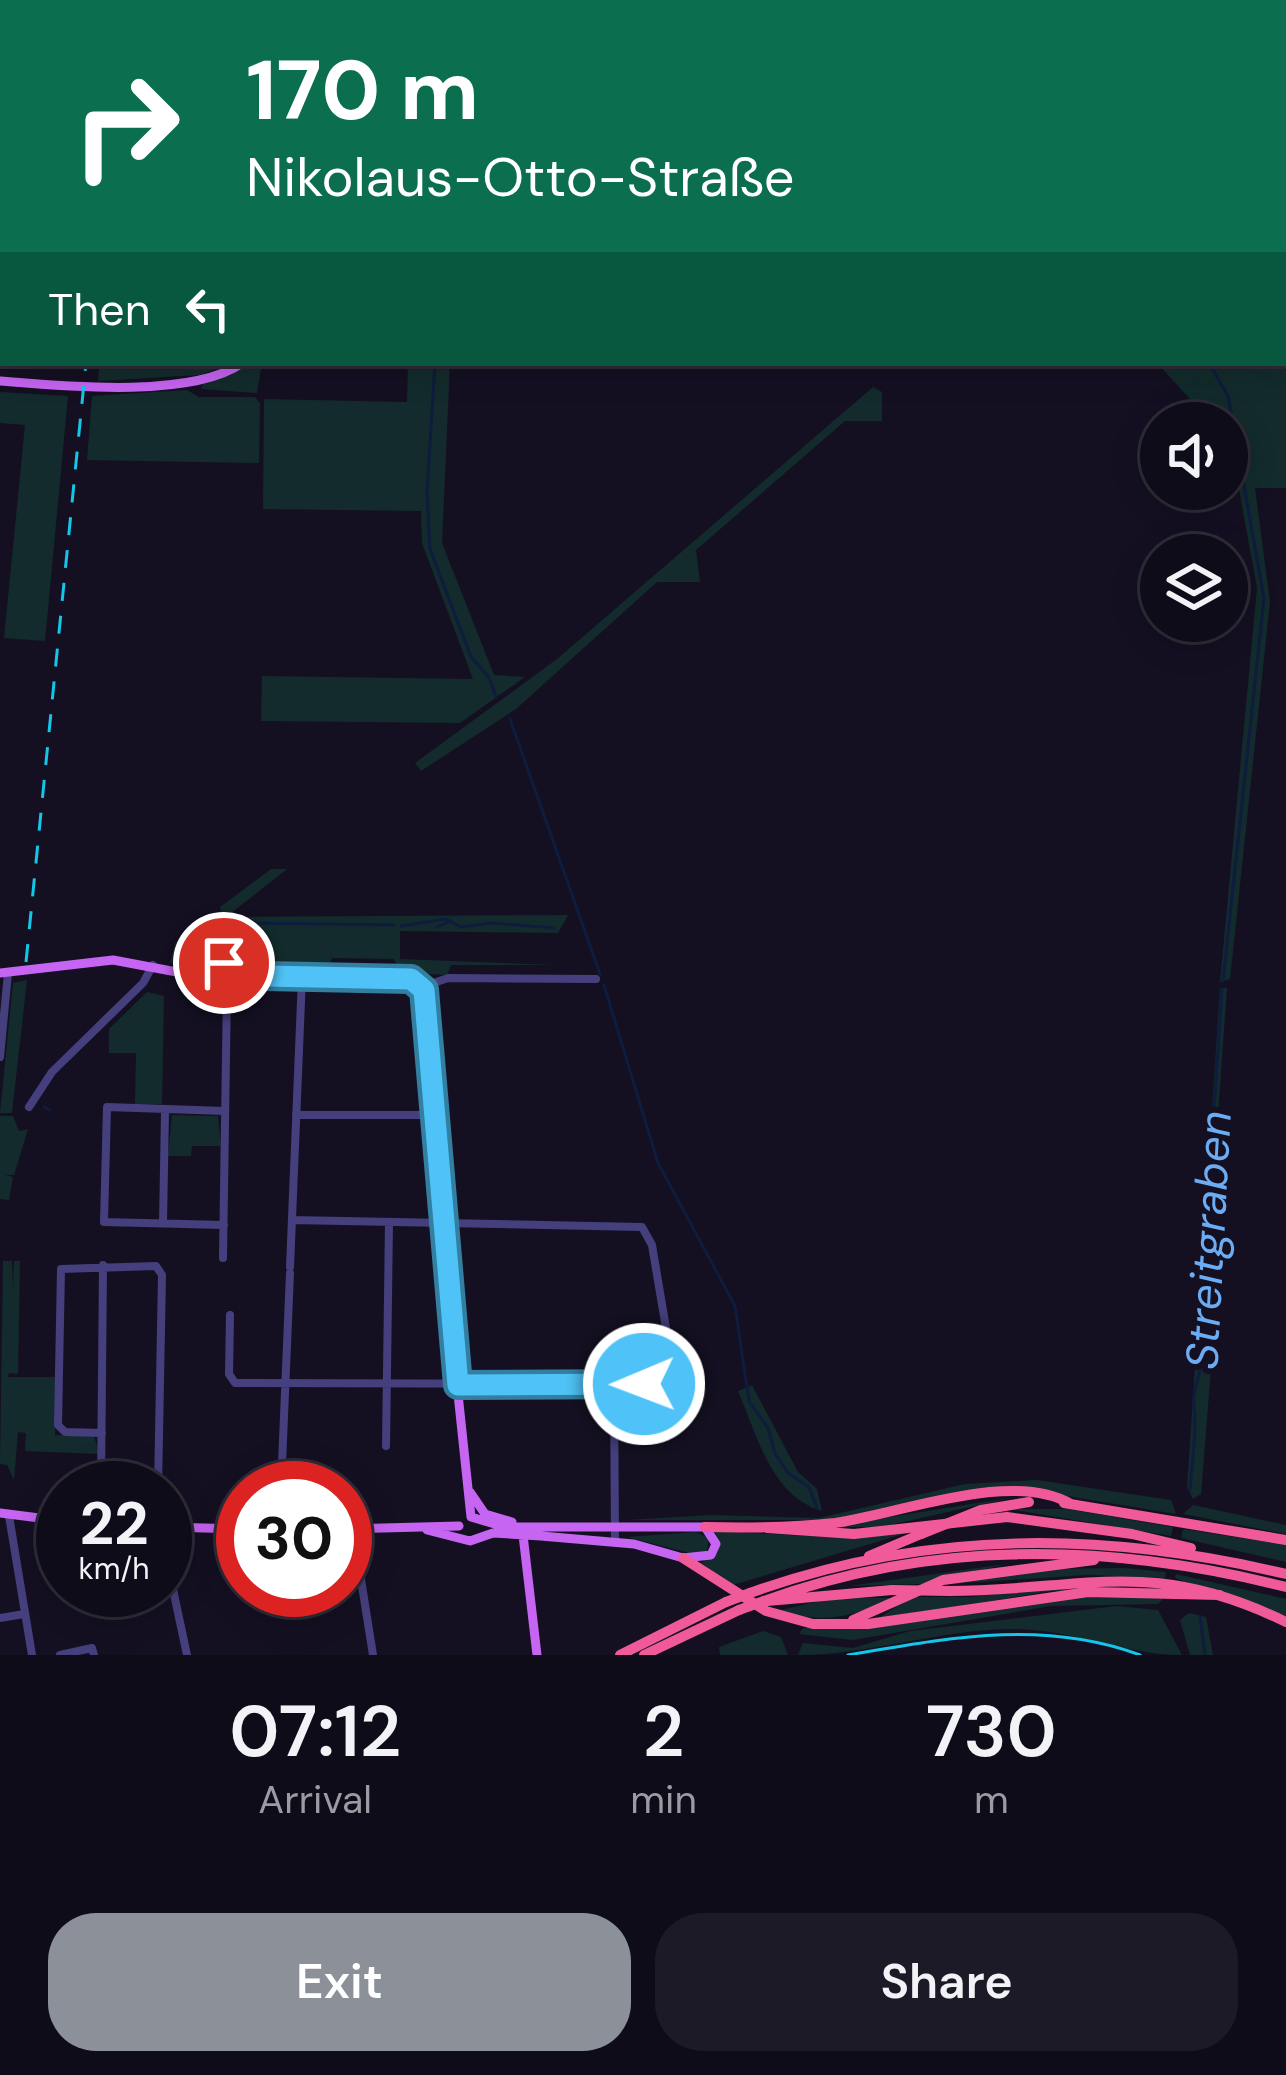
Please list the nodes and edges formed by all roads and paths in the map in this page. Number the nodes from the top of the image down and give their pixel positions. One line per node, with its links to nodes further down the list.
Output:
1 (237, 366): 2 (main road)
2 (0, 381)
3 (153, 965): 4 (main road); 5 (main road); 12 (street)
4 (4, 973): 11 (street)
5 (215, 974): 6 (main road); 10 (main road)
6 (238, 976): 7 (main road); 10 (main road)
7 (302, 977): 9 (main road); 15 (street)
8 (596, 979): 9 (street)
9 (422, 987): 16 (main road)
10 (227, 988): 13 (street)
11 (0, 1057)
12 (29, 1107)
13 (225, 1111): 14 (street); 21 (street)
14 (165, 1112): 20 (street); 20 (street)
15 (296, 1115): 16 (street); 17 (street)
16 (432, 1115): 19 (main road)
17 (292, 1220): 18 (street); 25 (street)
18 (389, 1222): 19 (street); 26 (street)
19 (440, 1222): 27 (street); 28 (main road)
20 (163, 1223): 21 (street)
21 (224, 1225): 22 (street)
22 (223, 1258)
23 (103, 1265): 29 (street); 29 (street); 32 (street)
24 (230, 1315): 25 (street)
25 (285, 1383): 26 (street); 33 (street)
26 (387, 1384): 28 (street); 30 (street)
27 (614, 1384): 28 (street); 36 (street)
28 (458, 1385): 34 (main road)
29 (102, 1432): 31 (street)
30 (386, 1446)
31 (101, 1461)
32 (158, 1461)
33 (281, 1461)
34 (468, 1489): 39 (main road); 46 (main road)
35 (1071, 1504): 41 (highway); 48 (highway); 52 (highway, bridge)
36 (613, 1510): 44 (street); 45 (street); 47 (street)
37 (5, 1515): 38 (main road); 57 (street)
38 (36, 1518)
39 (463, 1524): 42 (main road); 43 (main road); 43 (main road)
40 (705, 1527): 41 (highway); 45 (main road); 51 (main road)
41 (767, 1528): 49 (highway)
42 (372, 1529)
43 (482, 1529): 46 (main road)
44 (588, 1529): 46 (main road); 47 (main road)
45 (635, 1529): 47 (main road)
46 (529, 1530): 47 (main road); 68 (main road)
47 (614, 1536): 51 (main road)
48 (1286, 1540)
49 (1174, 1551): 50 (highway); 52 (highway); 53 (highway); 54 (highway)
50 (1120, 1556): 56 (highway); 62 (highway)
51 (683, 1558): 62 (highway)
52 (867, 1558): 69 (highway, bridge)
53 (1286, 1574)
54 (1286, 1586)
55 (1169, 1588): 56 (highway, bridge); 61 (highway); 62 (highway)
56 (764, 1601): 70 (highway, bridge)
57 (24, 1614): 60 (street); 63 (street)
58 (179, 1617): 66 (street)
59 (366, 1617): 67 (street)
60 (0, 1618)
61 (1286, 1622)
62 (839, 1624)
63 (32, 1655)
64 (59, 1655): 65 (street)
65 (94, 1655)
66 (187, 1655)
67 (373, 1655)
68 (537, 1655)
69 (620, 1655)
70 (644, 1655)

